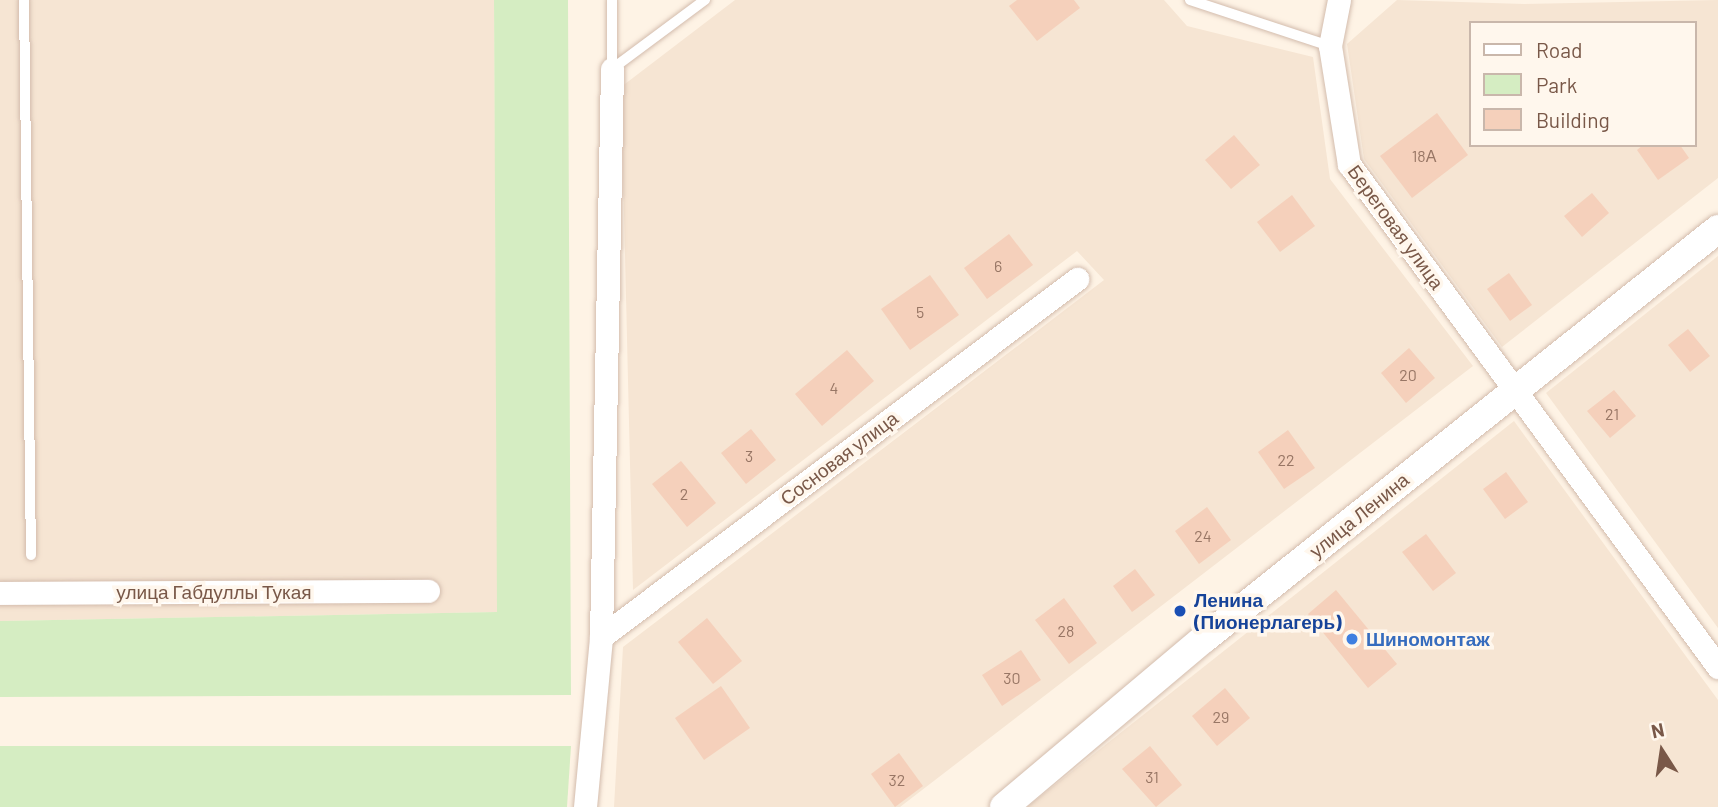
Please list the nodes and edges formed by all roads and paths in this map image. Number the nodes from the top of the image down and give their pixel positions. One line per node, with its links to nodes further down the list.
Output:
1 (24, 0): 11 (lane)
2 (612, 0): 7 (lane)
3 (705, 0): 7 (lane)
4 (1190, 0): 6 (lane)
5 (1339, 0): 6 (street, Береговая улица)
6 (1330, 46): 10 (street, Береговая улица)
7 (612, 69): 14 (street)
8 (1718, 229): 10 (street, улица Ленина)
9 (1077, 279): 14 (street, Сосновая улица)
10 (1516, 390): 15 (street, Береговая улица); 17 (street, улица Ленина)
11 (31, 555)
12 (428, 590): 13 (street, улица Габдуллы Тукая)
13 (0, 593)
14 (601, 637): 16 (street)
15 (1718, 667)
16 (585, 807)
17 (1004, 807)

